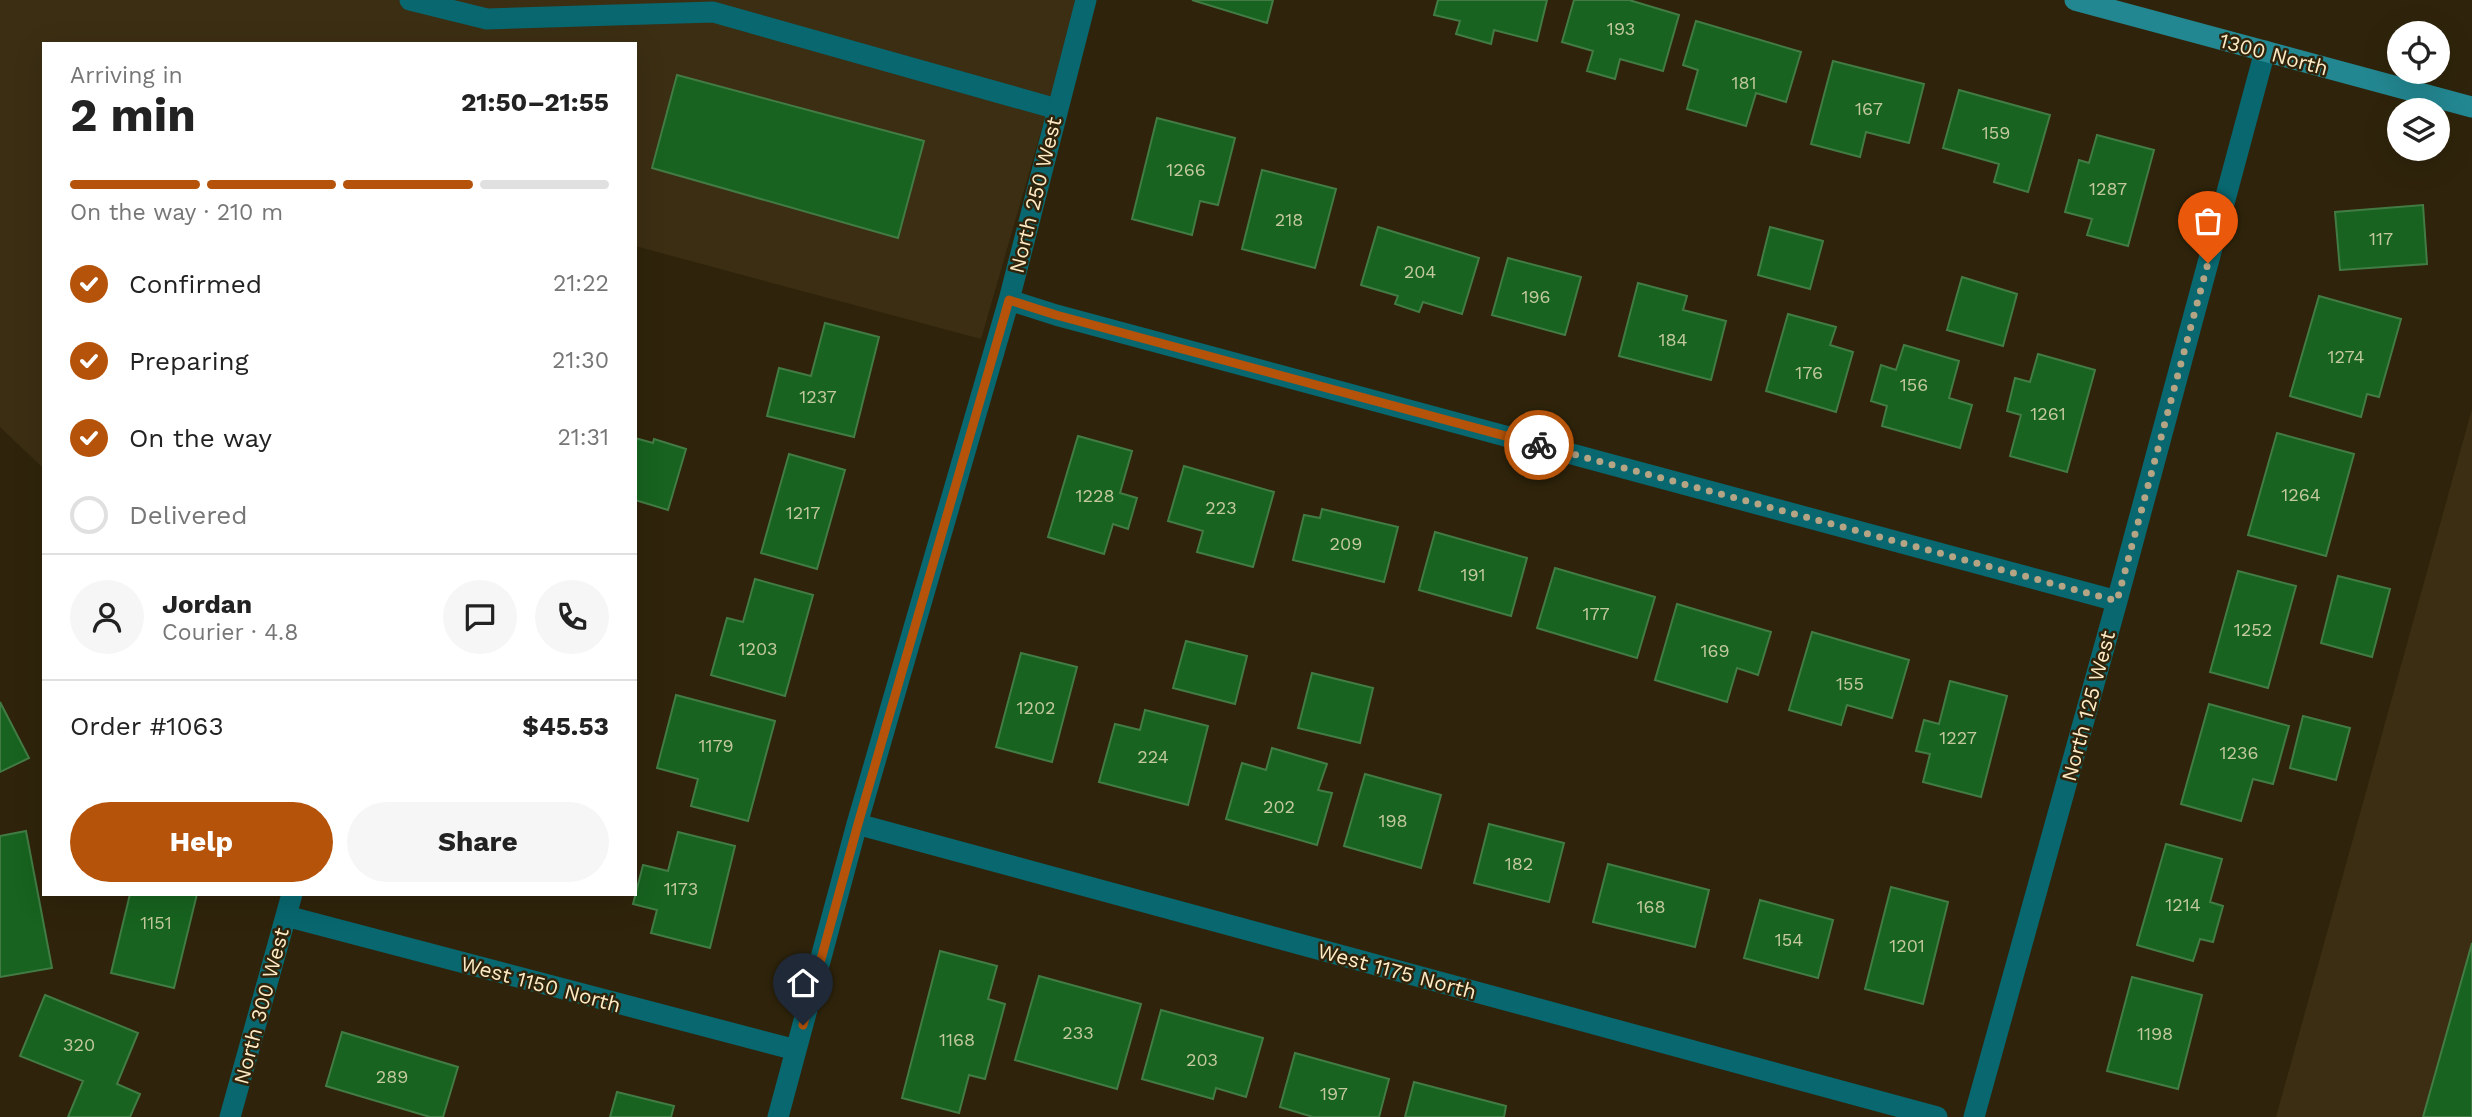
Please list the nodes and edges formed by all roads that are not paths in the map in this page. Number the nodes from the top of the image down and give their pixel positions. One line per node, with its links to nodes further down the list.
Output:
1 (410, 0): 4 (street)
2 (1086, 0): 7 (street, North 250 West)
3 (2076, 0): 5 (street, 1300 North)
4 (714, 6): 7 (street)
5 (2265, 51): 6 (street, 1300 North); 9 (street, North 125 West)
6 (2472, 107)
7 (1057, 109): 8 (street, North 250 West)
8 (1009, 300): 9 (street); 10 (street, North 250 West)
9 (2117, 601): 17 (street, North 125 West)
10 (858, 824): 13 (street, North 250 West); 16 (street, West 1175 North)
11 (291, 896): 12 (street, North 300 West)
12 (286, 916): 13 (street, West 1150 North); 14 (street, North 300 West)
13 (796, 1050): 15 (street, North 250 West)
14 (230, 1117)
15 (778, 1117)
16 (1937, 1117)
17 (1974, 1117)

